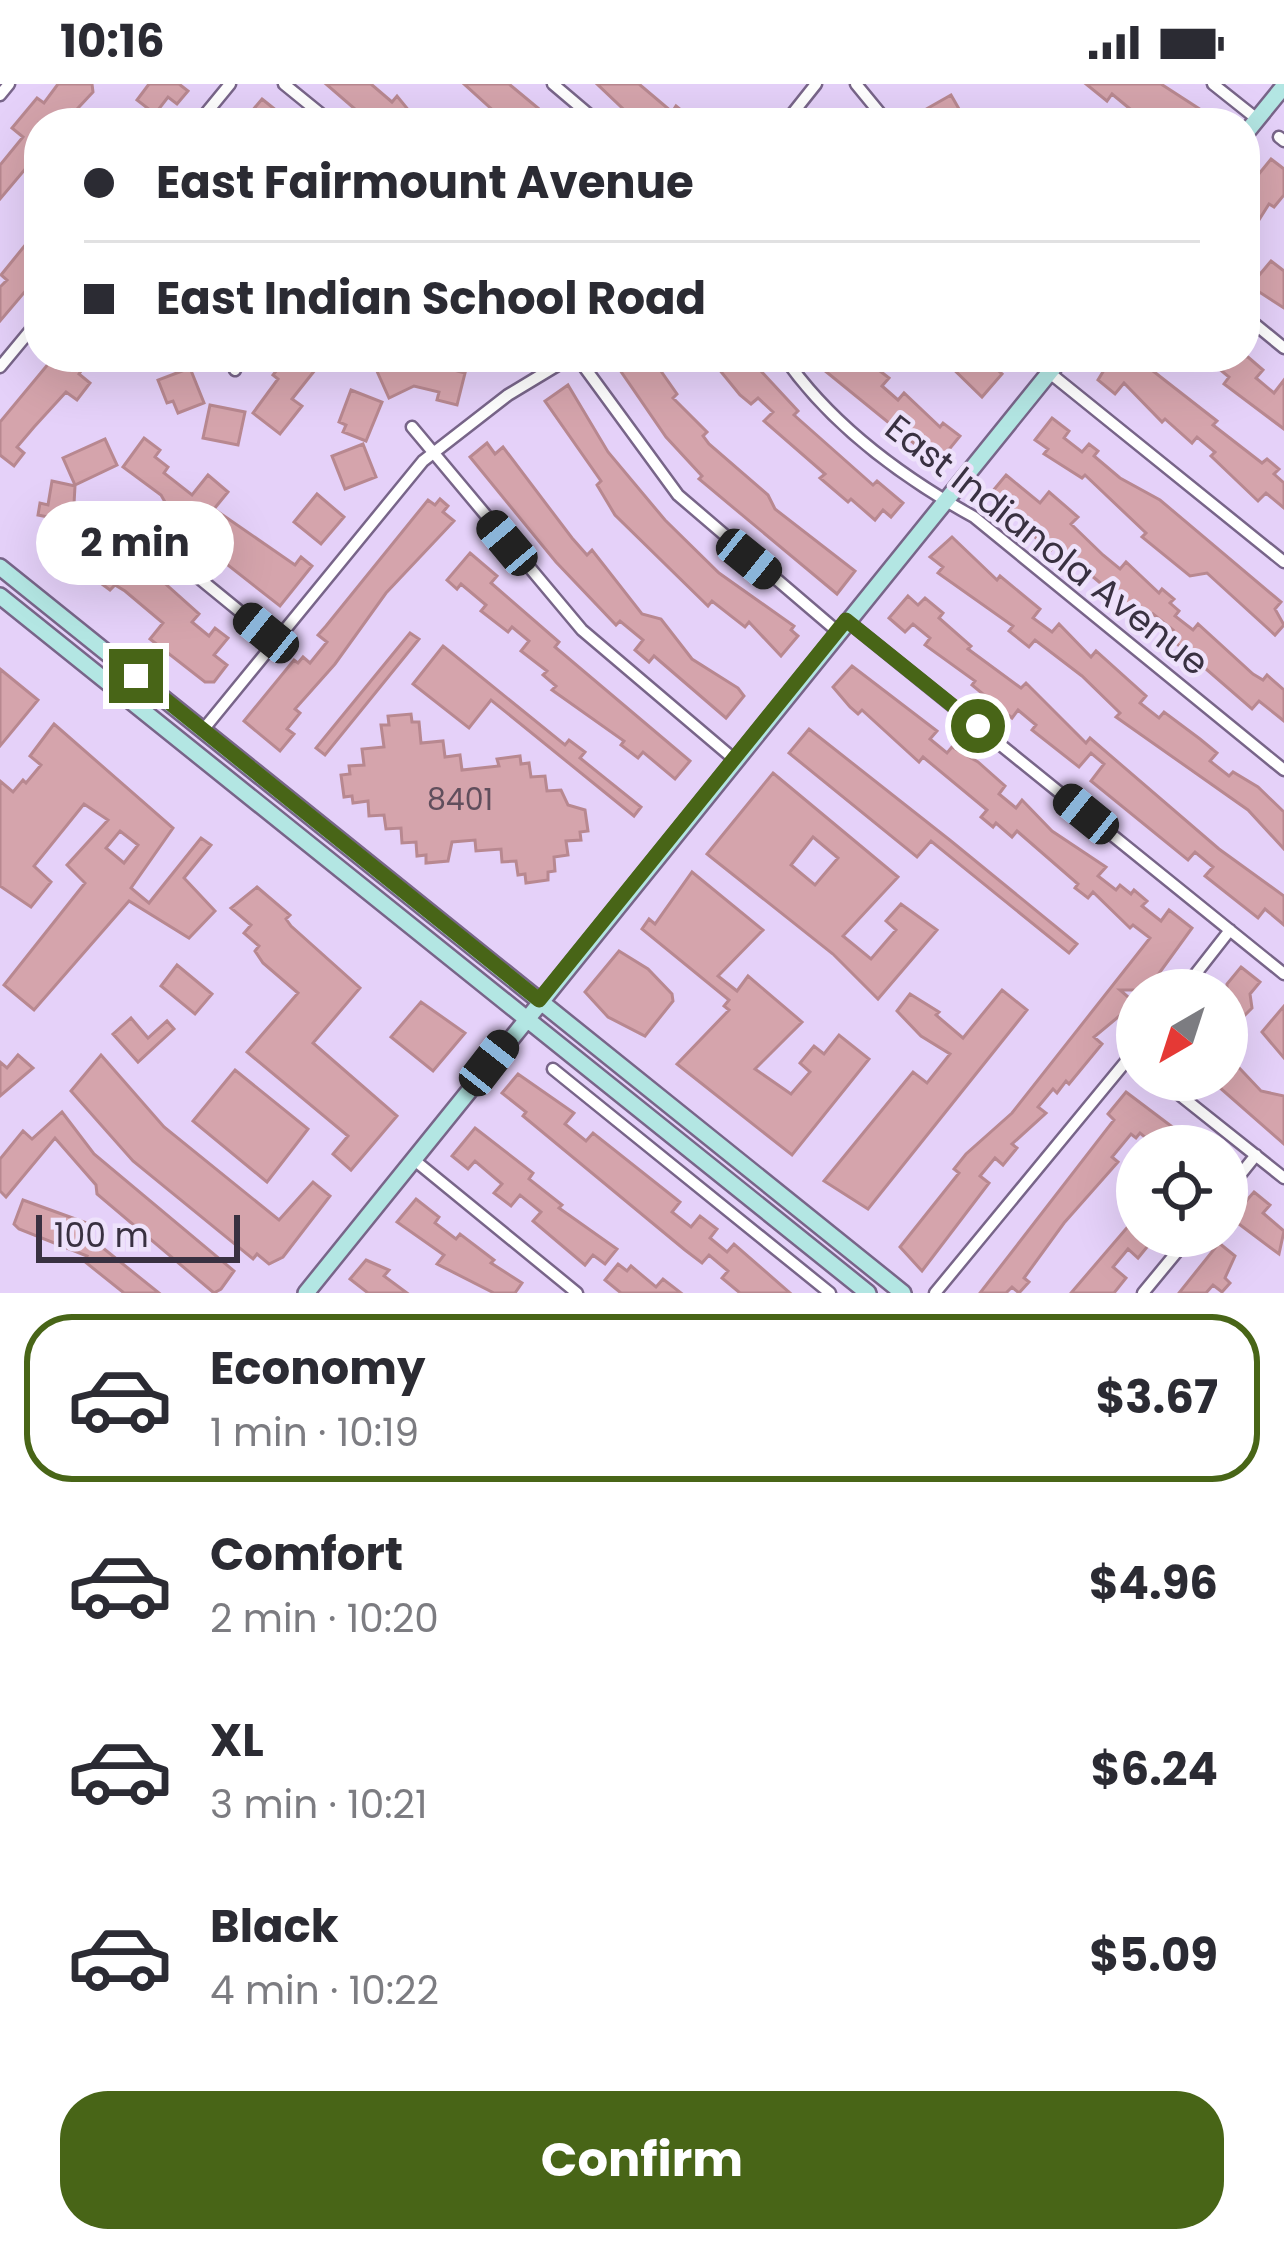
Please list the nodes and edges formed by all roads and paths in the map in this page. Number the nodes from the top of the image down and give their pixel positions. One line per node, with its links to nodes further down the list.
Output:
1 (9, 84): 9 (street)
2 (230, 84): 10 (street)
3 (284, 84): 11 (street)
4 (553, 84): 12 (street)
5 (816, 84): 13 (street)
6 (856, 84): 14 (street)
7 (1213, 84): 15 (street)
8 (1284, 86): 16 (main road)
9 (0, 95)
10 (210, 108)
11 (314, 108)
12 (581, 108)
13 (797, 108)
14 (876, 108)
15 (1243, 108)
16 (1260, 115)
17 (1260, 328): 19 (street)
18 (24, 338): 20 (street)
19 (1284, 348)
20 (0, 368)
21 (548, 372): 26 (street)
22 (585, 372): 32 (street)
23 (797, 372): 27 (street, East Indianola Avenue)
24 (1050, 372): 27 (main road); 29 (street)
25 (412, 427): 26 (street)
26 (434, 452): 33 (street); 35 (street)
27 (944, 500): 32 (main road); 36 (street, East Indianola Avenue)
28 (118, 512): 33 (street)
29 (1284, 562)
30 (0, 567): 34 (main road)
31 (0, 596): 41 (main road)
32 (842, 626): 35 (main road); 37 (street)
33 (276, 640): 34 (street)
34 (203, 730): 40 (main road)
35 (735, 760): 40 (main road)
36 (1284, 770)
37 (1230, 931): 38 (street); 39 (street)
38 (1200, 969)
39 (1284, 974)
40 (539, 1000): 41 (main road); 56 (main road)
41 (525, 1018): 42 (main road); 48 (main road)
42 (583, 1064): 45 (street); 55 (main road)
43 (554, 1069): 45 (street)
44 (1116, 1078): 57 (street)
45 (569, 1081): 54 (street)
46 (1187, 1101): 47 (street)
47 (1256, 1156): 49 (street); 50 (street)
48 (412, 1158): 52 (main road); 53 (street)
49 (1248, 1166)
50 (1284, 1178)
51 (1173, 1257): 58 (street)
52 (309, 1291)
53 (578, 1293)
54 (830, 1293)
55 (868, 1293)
56 (903, 1293)
57 (935, 1293)
58 (1143, 1293)

